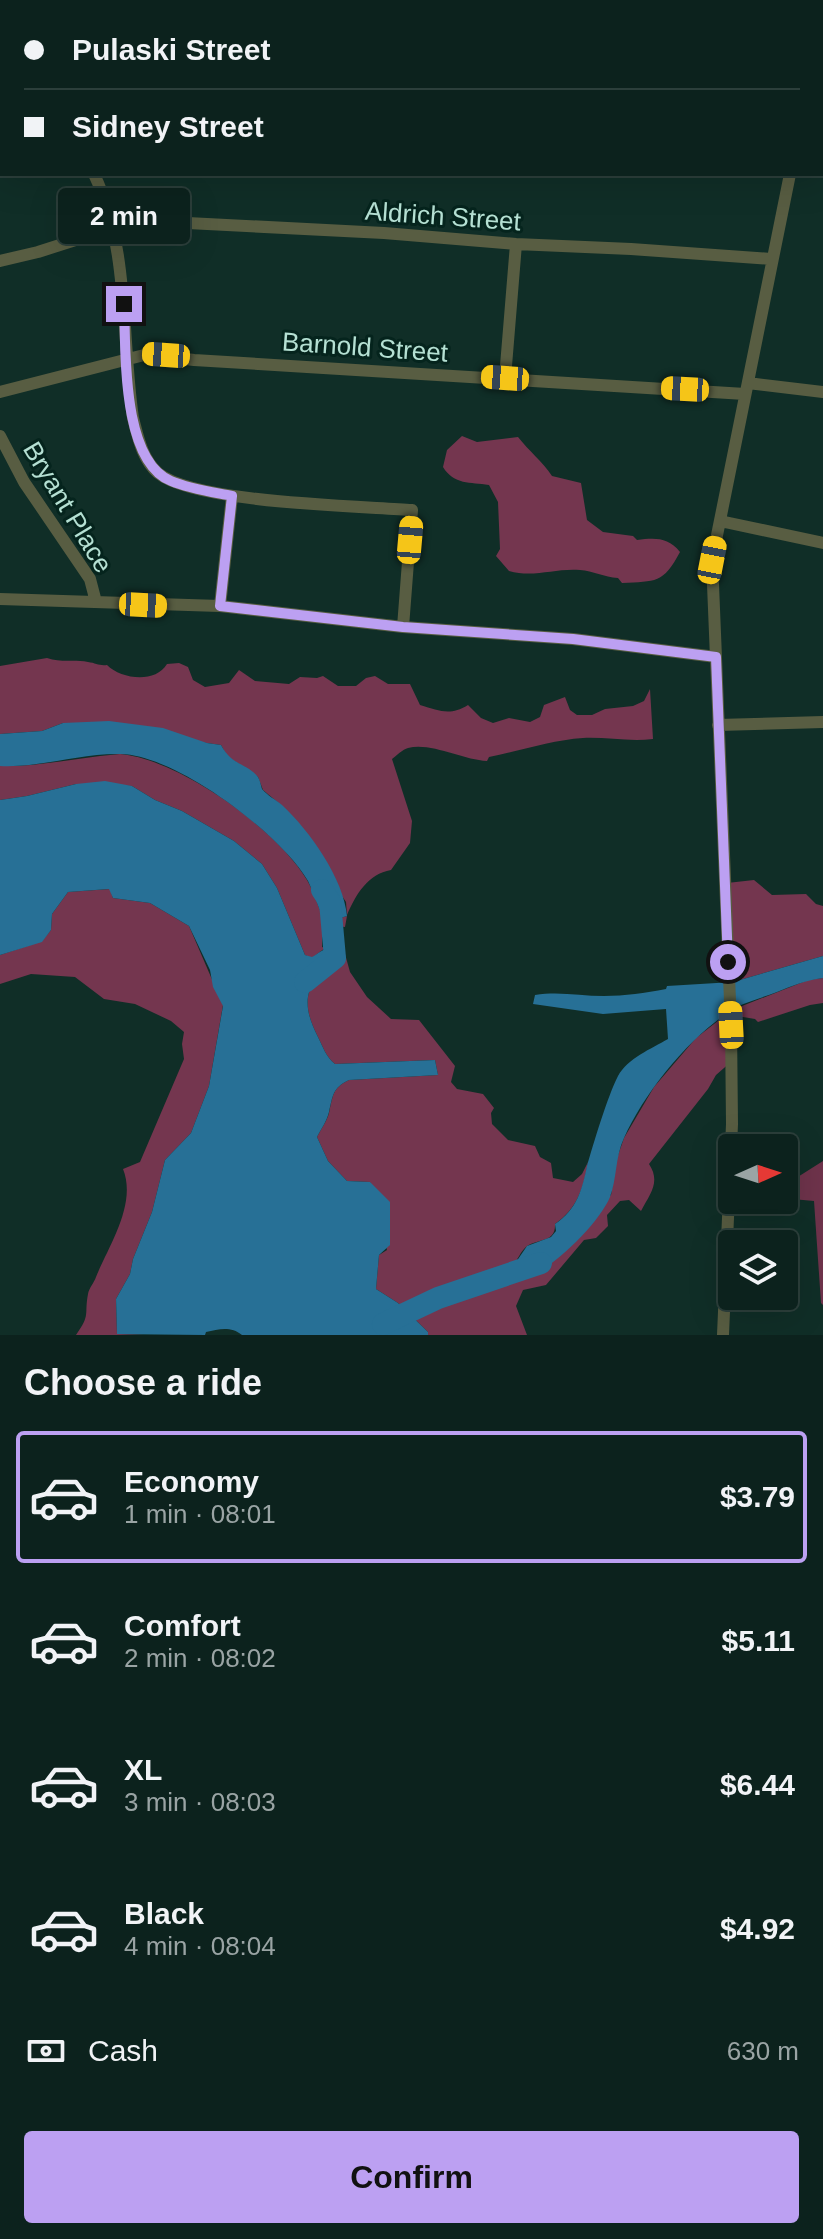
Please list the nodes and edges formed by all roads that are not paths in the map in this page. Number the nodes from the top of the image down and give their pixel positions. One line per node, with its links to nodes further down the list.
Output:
1 (95, 176): 3 (street)
2 (790, 176): 5 (street)
3 (113, 228): 4 (street, Aldrich Street); 6 (street, Aldrich Street); 7 (street)
4 (516, 244): 5 (street, Aldrich Street); 8 (street)
5 (771, 259): 9 (street)
6 (0, 261)
7 (126, 359): 8 (street, Barnold Street); 10 (street, Barnold Street); 13 (street)
8 (505, 378): 9 (street, Barnold Street)
9 (746, 389): 11 (street, Barnold Street); 14 (street)
10 (0, 392)
11 (823, 392)
12 (0, 436): 17 (street, Bryant Place)
13 (232, 496): 18 (street); 19 (street)
14 (720, 521): 15 (street); 20 (street)
15 (823, 543)
16 (0, 599): 17 (street)
17 (96, 602): 18 (street)
18 (220, 606): 19 (street)
19 (403, 627): 20 (street)
20 (716, 657): 22 (street)
21 (823, 722): 22 (street)
22 (718, 725): 23 (street)
23 (723, 1335)

